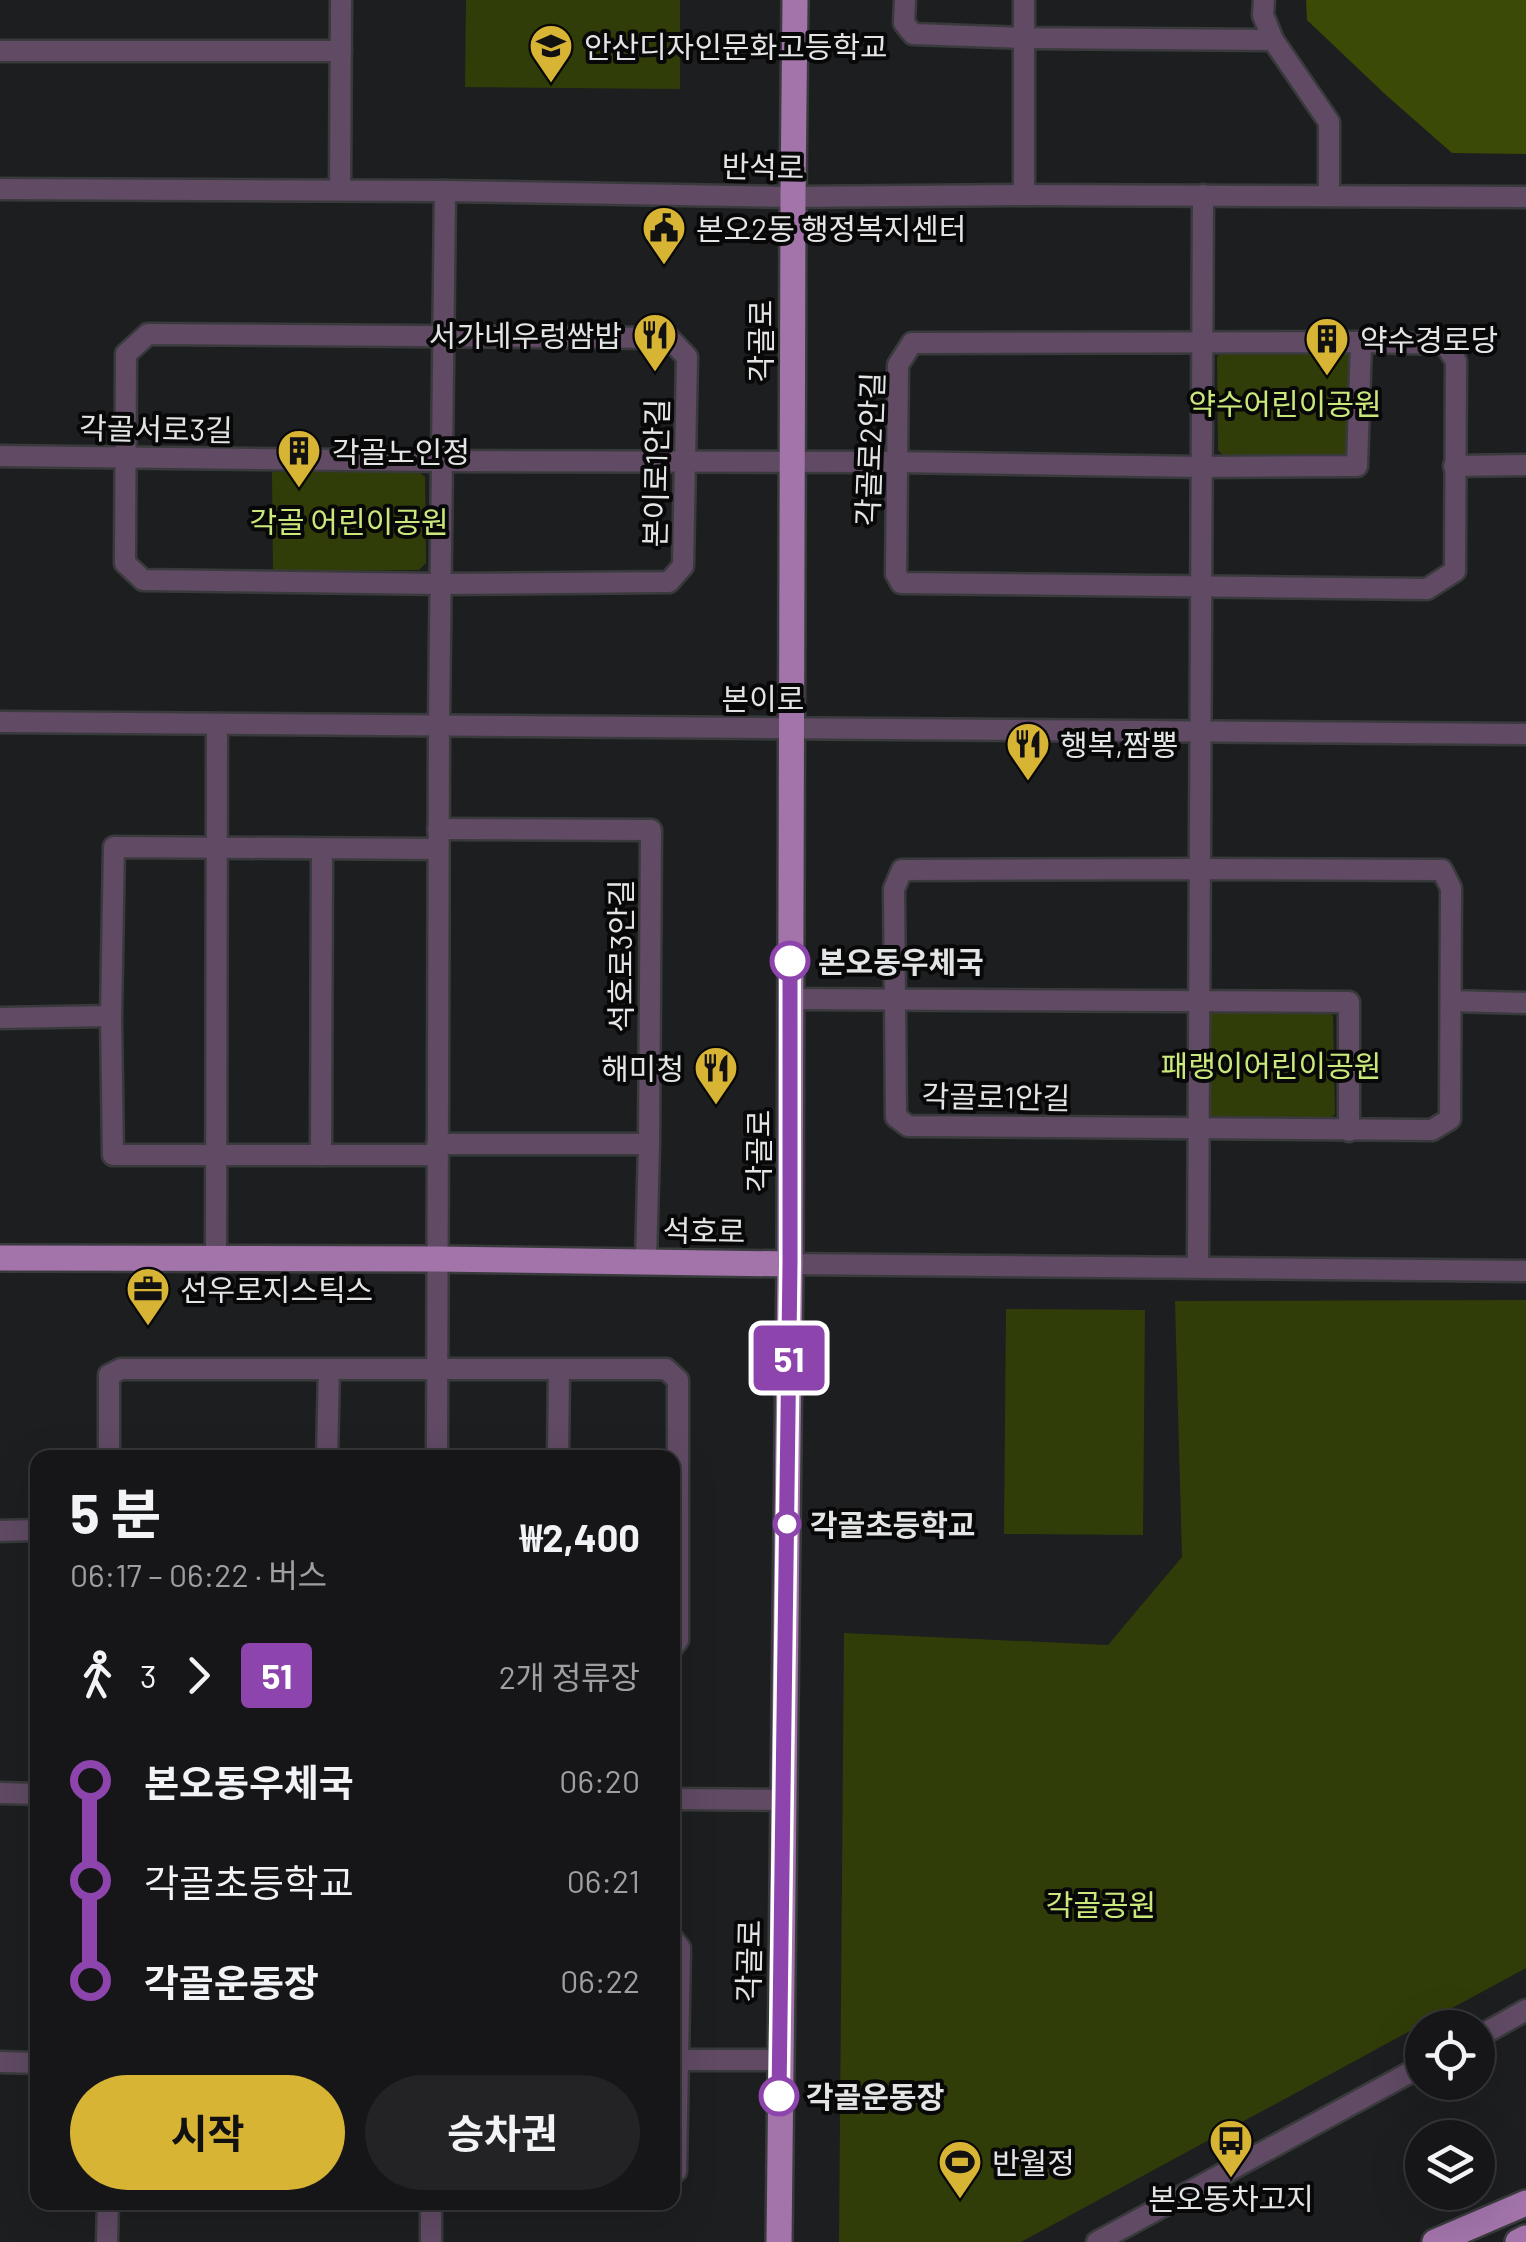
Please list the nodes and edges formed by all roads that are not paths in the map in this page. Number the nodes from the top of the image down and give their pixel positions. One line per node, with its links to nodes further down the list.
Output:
1 (342, 0): 9 (street)
2 (795, 0): 17 (main road, 각골로)
3 (904, 0): 6 (street)
4 (1024, 0): 6 (street)
5 (1264, 0): 7 (street)
6 (1024, 38): 7 (street); 13 (street)
7 (1273, 40): 15 (street)
8 (0, 50): 9 (street)
9 (340, 51): 11 (street)
10 (0, 189): 11 (street, 반석로)
11 (340, 190): 12 (street, 반석로)
12 (445, 191): 17 (street, 반석로); 18 (street)
13 (1024, 194): 14 (street, 반석로); 17 (street, 반석로)
14 (1203, 195): 15 (street, 반석로); 20 (street)
15 (1328, 196): 16 (street, 반석로)
16 (1526, 196)
17 (792, 197): 25 (main road, 각골로)
18 (442, 336): 22 (street, 본이로1안길); 23 (street); 24 (street, 본이로1안길)
19 (1361, 342): 20 (street, 각골로2안길); 28 (street, 각골로2안길); 29 (street, 각골서로3길)
20 (1202, 343): 26 (street, 각골로2안길); 29 (street)
21 (0, 456): 22 (street, 각골서로3길)
22 (127, 457): 23 (street, 각골서로3길); 30 (street, 본이로1안길)
23 (441, 461): 24 (street, 각골서로3길); 30 (street)
24 (686, 461): 25 (street, 각골서로3길); 30 (street, 본이로1안길)
25 (792, 461): 26 (street, 각골서로3길); 35 (main road, 각골로)
26 (896, 462): 29 (street, 각골서로3길); 31 (street, 각골로2안길)
27 (1526, 465): 28 (street)
28 (1454, 466): 31 (street, 각골로2안길)
29 (1202, 467): 31 (street)
30 (440, 584): 34 (street)
31 (1202, 588): 36 (street)
32 (0, 722): 33 (street, 본이로)
33 (217, 724): 34 (street, 본이로); 39 (street)
34 (438, 726): 35 (street, 본이로); 38 (street)
35 (792, 729): 36 (street, 본이로); 43 (main road, 각골로)
36 (1202, 730): 37 (street, 본이로); 41 (street)
37 (1526, 734)
38 (438, 839): 40 (street, 석호로3안길); 51 (street, 석호로3안길); 52 (street)
39 (216, 848): 40 (street, 석호로3안길); 47 (street, 석호로3안길); 54 (street)
40 (322, 850): 53 (street)
41 (1200, 869): 42 (street, 각골로1안길); 44 (street, 각골로1안길); 45 (street)
42 (895, 999): 43 (street); 45 (street); 49 (street, 각골로1안길)
43 (790, 1000): 59 (main road, 각골로)
44 (1452, 1001): 46 (street); 50 (street, 각골로1안길)
45 (1198, 1002): 49 (street); 50 (street)
46 (1526, 1002)
47 (111, 1016): 48 (street); 54 (street, 석호로3안길)
48 (0, 1018)
49 (1199, 1130): 50 (street, 각골로1안길); 60 (street)
50 (1349, 1130)
51 (648, 1144): 52 (street, 석호로3안길); 58 (street)
52 (437, 1150): 53 (street, 석호로3안길); 57 (street)
53 (321, 1154): 54 (street, 석호로3안길)
54 (215, 1156): 56 (street)
55 (0, 1258): 56 (main road, 석호로)
56 (216, 1258): 57 (main road, 석호로)
57 (437, 1259): 58 (main road, 석호로); 63 (street)
58 (646, 1261): 59 (main road, 석호로)
59 (790, 1264): 60 (street, 석호로); 75 (main road, 각골로)
60 (1198, 1267): 61 (street, 석호로)
61 (1526, 1271)
62 (329, 1370): 63 (street); 65 (street); 66 (street)
63 (437, 1370): 64 (street); 67 (street)
64 (560, 1370): 68 (street); 69 (street)
65 (109, 1450)
66 (327, 1450)
67 (437, 1450)
68 (558, 1450)
69 (678, 1450)
70 (30, 1530): 71 (street)
71 (0, 1531)
72 (0, 1793): 73 (street)
73 (30, 1794)
74 (680, 1799): 75 (street)
75 (783, 1800): 79 (main road, 각골로)
76 (1526, 2010): 77 (street)
77 (1495, 2027)
78 (680, 2060): 79 (street)
79 (780, 2060): 90 (main road, 각골로)
80 (0, 2062): 81 (street)
81 (30, 2062)
82 (1405, 2075): 91 (street)
83 (1526, 2203): 92 (main road)
84 (108, 2210): 88 (street)
85 (431, 2210): 89 (street)
86 (1526, 2217): 93 (main road)
87 (1526, 2238): 94 (main road)
88 (107, 2242)
89 (430, 2242)
90 (779, 2242)
91 (1098, 2242)
92 (1435, 2242)
93 (1479, 2242)
94 (1518, 2242)

